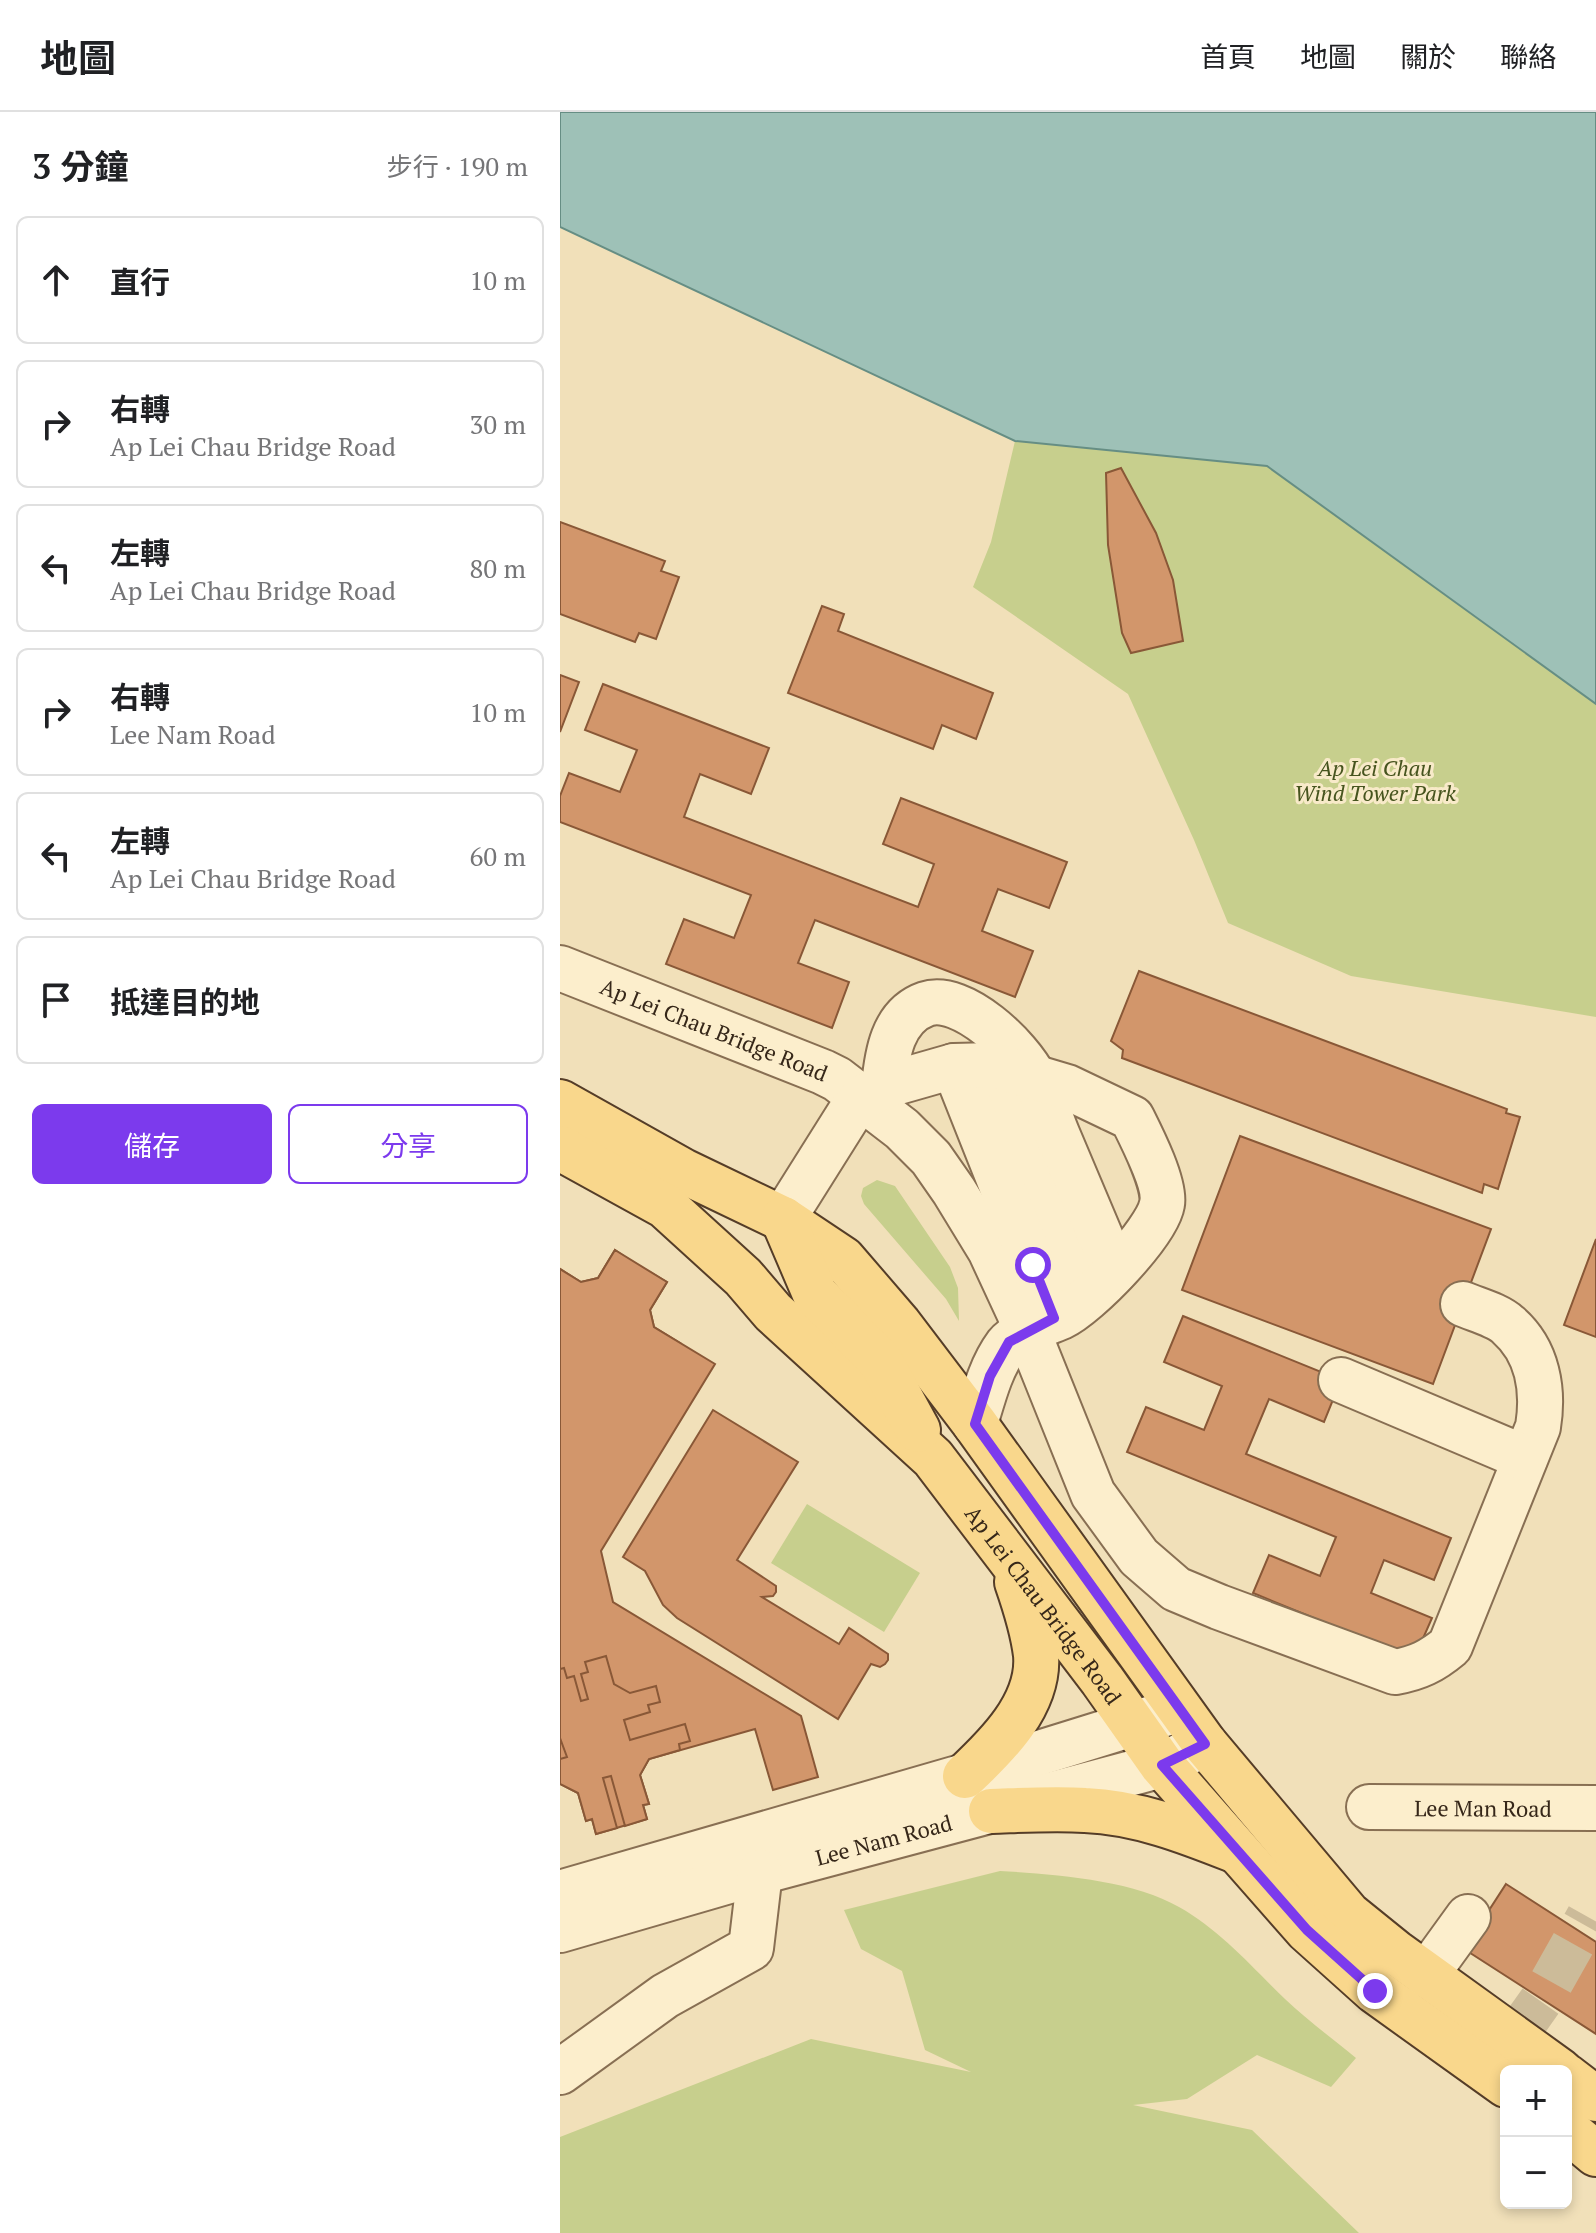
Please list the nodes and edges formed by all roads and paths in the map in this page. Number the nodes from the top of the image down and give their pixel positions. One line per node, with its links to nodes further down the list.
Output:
1 (560, 968): 4 (street, Ap Lei Chau Bridge Road)
2 (974, 1066): 3 (street); 4 (street); 8 (street)
3 (1068, 1088): 4 (street); 8 (street); 8 (street)
4 (873, 1092): 7 (street); 8 (street, Ap Lei Chau Bridge Road)
5 (560, 1102): 7 (main road, Ap Lei Chau Bridge Road)
6 (560, 1148): 12 (main road, Ap Lei Chau Bridge Road)
7 (783, 1219): 11 (main road, Ap Lei Chau Bridge Road); 12 (main road)
8 (1096, 1282): 11 (street); 13 (street)
9 (1463, 1304): 13 (street)
10 (1341, 1380): 13 (street)
11 (975, 1424): 15 (main road, Ap Lei Chau Bridge Road)
12 (933, 1458): 14 (main road, Ap Lei Chau Bridge Road)
13 (1525, 1458)
14 (1011, 1561): 16 (main road, Ap Lei Chau Bridge Road); 19 (main road)
15 (1179, 1710): 16 (street, Lee Nam Road); 17 (main road, Ap Lei Chau Bridge Road)
16 (1132, 1723): 18 (main road, Ap Lei Chau Bridge Road); 19 (street, Lee Nam Road)
17 (1205, 1744): 18 (street, Lee Nam Road); 28 (main road, Ap Lei Chau Bridge Road)
18 (1162, 1765): 22 (street, Lee Nam Road); 23 (main road, Ap Lei Chau Bridge Road)
19 (965, 1776): 25 (street, Lee Nam Road)
20 (1369, 1807): 21 (street, Lee Man Road)
21 (1596, 1808)
22 (991, 1811): 23 (main road); 24 (street, Lee Nam Road)
23 (1236, 1851): 32 (main road, Ap Lei Chau Bridge Road)
24 (760, 1872): 27 (street, Lee Nam Road); 31 (street)
25 (560, 1893)
26 (1468, 1917): 28 (street)
27 (560, 1930)
28 (1426, 1975): 29 (main road, Ap Lei Chau Bridge Road)
29 (1515, 2037): 30 (main road, Ap Lei Chau Bridge Road); 32 (street)
30 (1552, 2065)
31 (560, 2072)
32 (1499, 2079)
33 (1572, 2081): 34 (main road)
34 (1596, 2099)
35 (1572, 2134): 36 (main road)
36 (1596, 2154)

